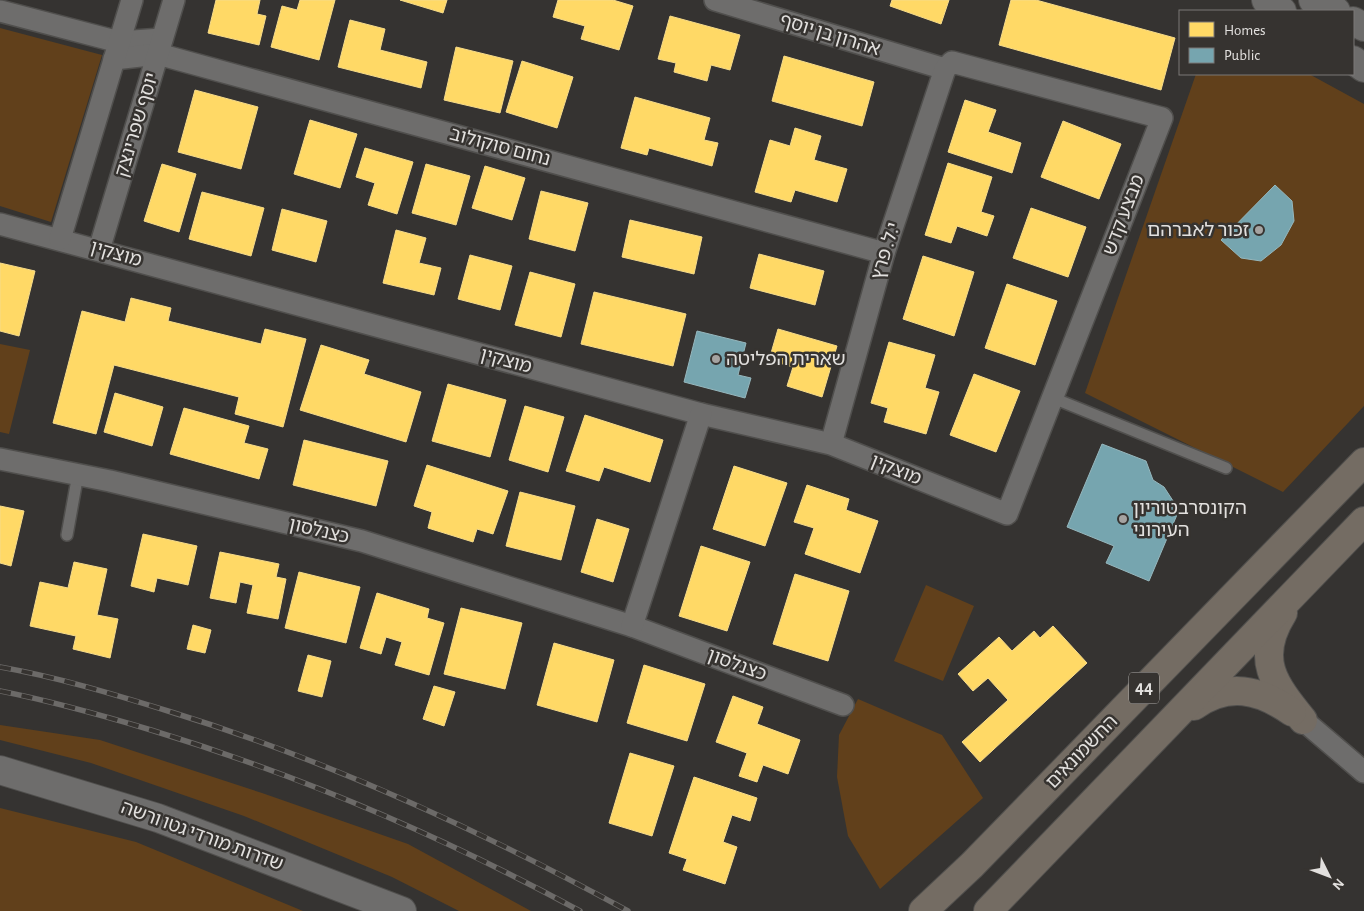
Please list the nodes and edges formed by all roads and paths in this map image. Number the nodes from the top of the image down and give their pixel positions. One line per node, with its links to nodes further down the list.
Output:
1 (132, 0): 10 (street)
2 (174, 0): 9 (street, יוסף שפרינצק)
3 (715, 0): 11 (street, אהרון בן יוסף)
4 (1266, 0): 6 (main road)
5 (1312, 0): 7 (main road)
6 (1281, 10)
7 (1334, 10)
8 (0, 11): 10 (street, נחום סוקולוב)
9 (160, 46): 10 (street, נחום סוקולוב); 14 (street, יוסף שפרינצק); 15 (street, נחום סוקולוב)
10 (117, 50): 13 (street)
11 (949, 66): 15 (street, י.ל. פרץ); 16 (street, מבצע קדש)
12 (0, 224): 13 (street, מוצקין)
13 (60, 239): 14 (street, מוצקין)
14 (99, 250): 17 (street, מוצקין)
15 (884, 253): 18 (street, י.ל. פרץ)
16 (1052, 398): 21 (lane); 23 (street, מבצע קדש)
17 (701, 414): 18 (street, מוצקין); 27 (street)
18 (831, 444): 23 (street, מוצקין)
19 (0, 458): 22 (street, כצנלסון)
20 (1364, 462): 34 (highway, החשמונאים / 44)
21 (1226, 468)
22 (78, 474): 25 (lane); 27 (street, כצנלסון)
23 (1007, 514)
24 (1364, 521): 26 (highway, 44)
25 (67, 535)
26 (1314, 572): 29 (highway); 30 (highway, 44)
27 (632, 626): 28 (street, כצנלסון)
28 (843, 705)
29 (1303, 720): 30 (highway); 32 (street)
30 (1172, 721): 35 (highway, 44)
31 (0, 770): 33 (main road, שדרות מורדי גטו ורשה)
32 (1364, 772)
33 (402, 911)
34 (923, 911)
35 (988, 911)

